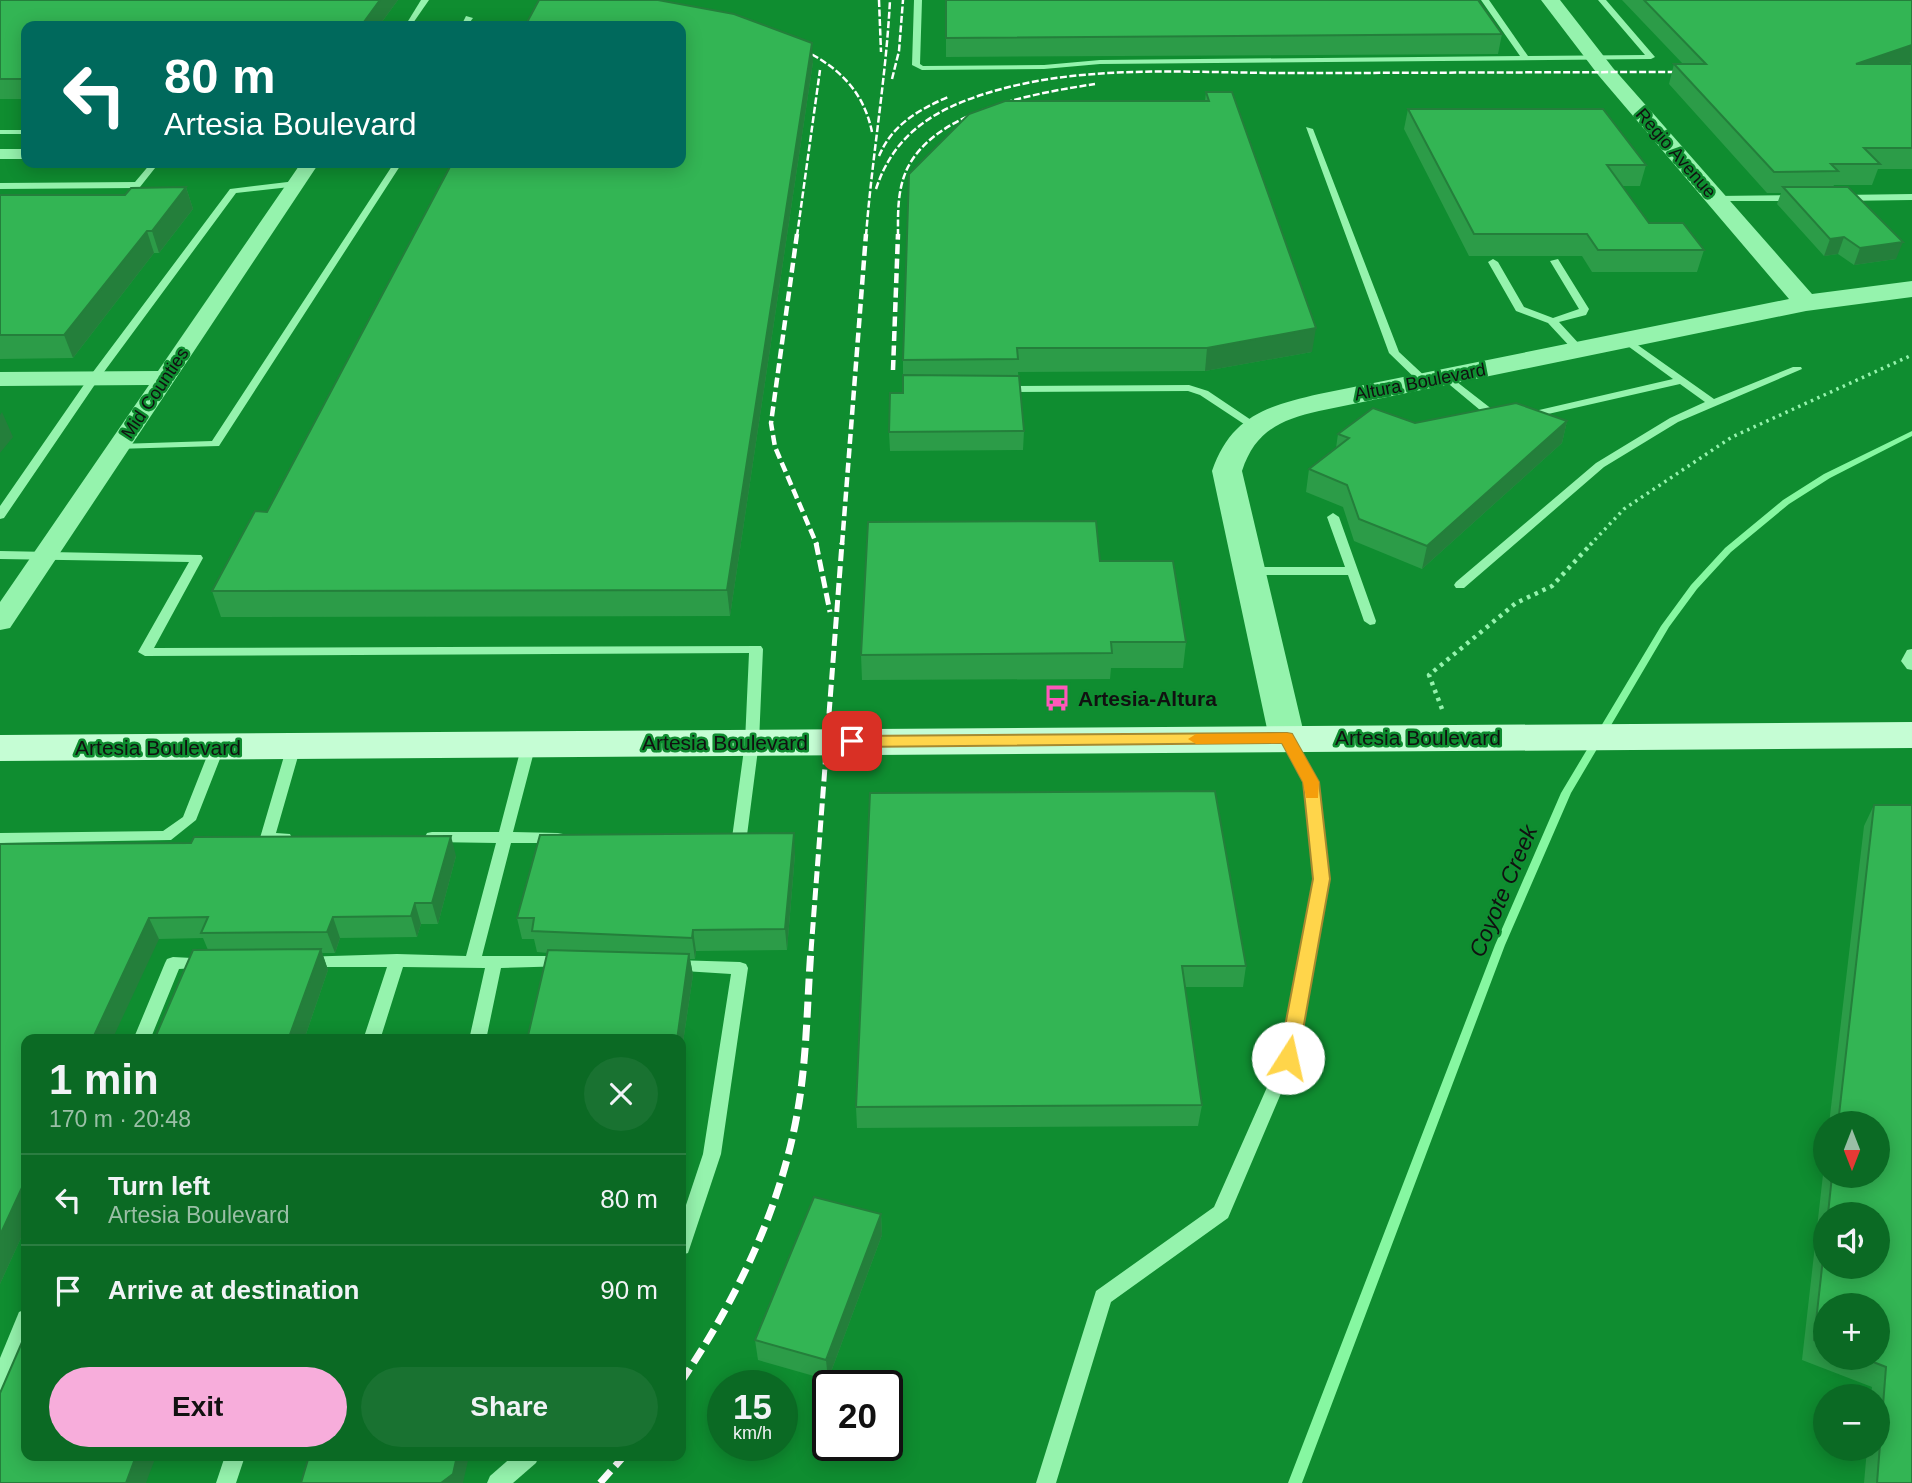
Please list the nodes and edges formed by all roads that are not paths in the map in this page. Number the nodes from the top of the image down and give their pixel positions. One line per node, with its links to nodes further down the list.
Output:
1 (425, 0): 7 (lane)
2 (918, 0): 10 (lane)
3 (1485, 0): 10 (lane)
4 (1550, 0): 9 (street, Regio Avenue)
5 (1602, 0): 9 (lane)
6 (469, 18): 8 (lane)
7 (411, 21)
8 (467, 21)
9 (1595, 57): 10 (lane); 24 (street, Regio Avenue)
10 (1526, 59)
11 (1310, 129): 36 (lane)
12 (0, 131): 13 (lane)
13 (21, 132)
14 (0, 154): 15 (street)
15 (21, 154)
16 (151, 168): 20 (lane)
17 (307, 168): 19 (street, Mid Counties)
18 (395, 168): 41 (lane)
19 (296, 184): 33 (lane); 34 (street, Mid Counties)
20 (0, 186)
21 (1912, 197): 23 (lane)
22 (1807, 198): 24 (lane)
23 (1833, 198)
24 (1716, 199): 28 (street, Regio Avenue)
25 (1493, 261): 29 (lane)
26 (1555, 261): 29 (lane)
27 (1912, 289): 28 (street, Altura Boulevard)
28 (1806, 303): 30 (street, Altura Boulevard)
29 (1552, 321): 31 (lane)
30 (1626, 339): 31 (street, Altura Boulevard); 37 (lane)
31 (1578, 349): 36 (street, Altura Boulevard)
32 (1797, 369): 39 (lane)
33 (94, 378): 34 (street); 35 (street); 42 (lane)
34 (165, 378): 41 (street, Mid Counties)
35 (0, 379)
36 (1436, 380): 37 (lane); 40 (street, Altura Boulevard)
37 (1682, 380): 39 (lane)
38 (987, 389): 40 (lane)
39 (1713, 402): 48 (lane)
40 (1254, 426): 46 (street, Altura Boulevard)
41 (119, 447): 45 (street, Mid Counties)
42 (0, 514)
43 (1333, 517): 47 (lane)
44 (0, 555): 45 (lane)
45 (45, 556): 50 (street, Mid Counties); 55 (lane)
46 (1250, 571): 47 (lane); 54 (street, Altura Boulevard)
47 (1353, 571): 49 (lane)
48 (1460, 585)
49 (1370, 621)
50 (0, 622)
51 (1912, 653): 52 (lane)
52 (1912, 666)
53 (1912, 735): 54 (main road, Artesia Boulevard)
54 (1287, 738): 55 (main road, Artesia Boulevard); 83 (lane)
55 (752, 742): 56 (main road, Artesia Boulevard); 65 (lane)
56 (529, 744): 58 (main road, Artesia Boulevard); 61 (lane)
57 (218, 746): 58 (main road, Artesia Boulevard); 59 (main road, Artesia Boulevard); 62 (lane)
58 (294, 746): 63 (lane)
59 (0, 748)
60 (414, 837): 61 (lane)
61 (507, 837): 64 (lane); 67 (lane)
62 (0, 838)
63 (307, 838)
64 (575, 839)
65 (712, 842)
66 (397, 960): 67 (lane); 69 (lane); 74 (lane)
67 (473, 960): 68 (lane)
68 (495, 960): 71 (lane); 75 (lane)
69 (285, 961)
70 (229, 962): 73 (lane)
71 (576, 963)
72 (658, 965): 76 (lane)
73 (143, 1034)
74 (373, 1034)
75 (478, 1034)
76 (686, 1232)
77 (21, 1330): 78 (lane)
78 (0, 1382)
79 (233, 1461): 81 (lane)
80 (523, 1461): 82 (lane)
81 (226, 1483)
82 (497, 1483)
83 (1046, 1483)

